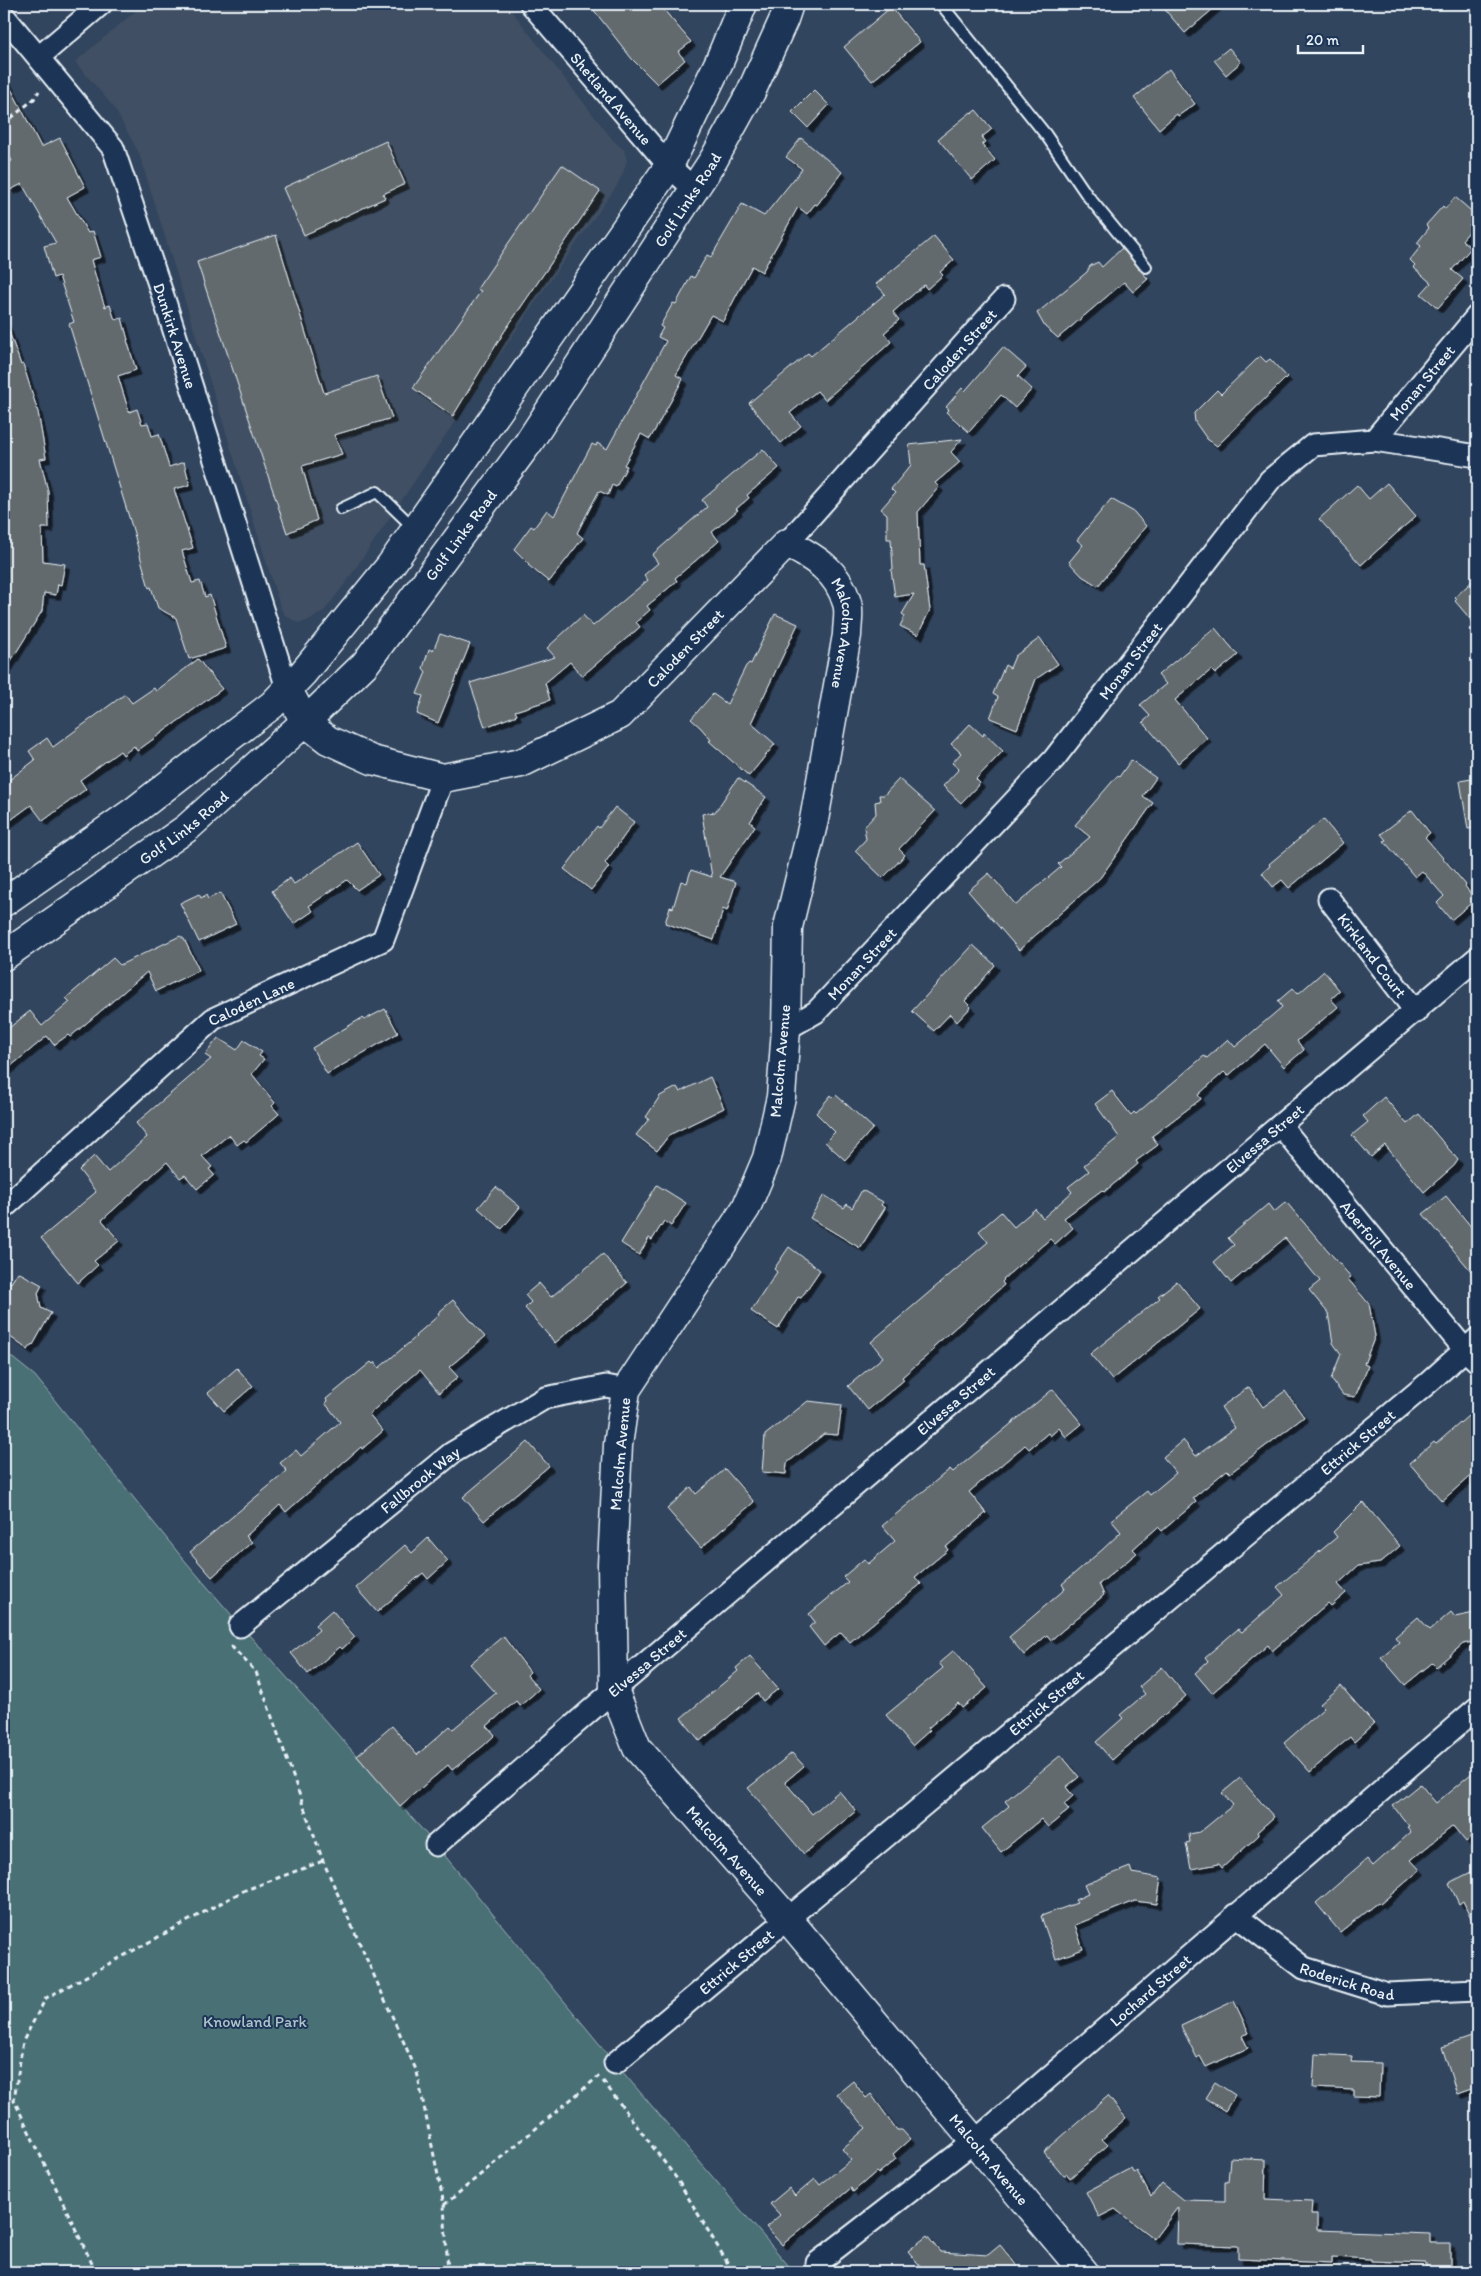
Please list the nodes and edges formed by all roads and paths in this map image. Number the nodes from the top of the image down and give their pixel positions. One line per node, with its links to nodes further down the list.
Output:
1 (101, 4): 7 (street)
2 (531, 4): 8 (street, Shetland Avenue)
3 (743, 4): 8 (street, Golf Links Road)
4 (941, 4): 10 (lane)
5 (790, 9): 9 (street, Golf Links Road)
6 (4, 16): 7 (street, Dunkirk Avenue)
7 (39, 57): 18 (street, Dunkirk Avenue)
8 (669, 166): 9 (street, Shetland Avenue); 16 (street, Golf Links Road)
9 (694, 189): 19 (street, Golf Links Road)
10 (1146, 267)
11 (1004, 299): 17 (street, Caloden Street)
12 (1477, 316): 13 (street, Monan Street)
13 (1374, 440): 14 (street); 26 (street, Monan Street)
14 (1477, 456)
15 (341, 509): 16 (lane)
16 (416, 530): 18 (street, Golf Links Road)
17 (787, 543): 20 (street, Caloden Street); 26 (street, Malcolm Avenue)
18 (288, 688): 19 (street, Caloden Street); 22 (street, Golf Links Road)
19 (305, 722): 20 (street, Caloden Street); 23 (street, Golf Links Road)
20 (443, 778): 28 (street, Caloden Lane)
21 (1329, 899): 25 (street, Kirkland Court)
22 (4, 902)
23 (4, 956)
24 (1477, 958): 25 (street, Elvessa Street)
25 (1416, 1012): 27 (street, Elvessa Street)
26 (786, 1029): 30 (street, Malcolm Avenue)
27 (1281, 1126): 29 (street, Aberfoil Avenue); 32 (street, Elvessa Street)
28 (8, 1204)
29 (1473, 1350): 37 (street, Ettrick Street)
30 (626, 1390): 31 (street, Fallbrook Way); 32 (street, Malcolm Avenue)
31 (240, 1626): 35 (path)
32 (614, 1690): 34 (street, Elvessa Street); 37 (street, Malcolm Avenue)
33 (1477, 1708): 36 (street, Lochard Street)
34 (436, 1845)
35 (323, 1861): 41 (path); 43 (path)
36 (1235, 1915): 38 (street, Roderick Road); 40 (street, Lochard Street)
37 (787, 1918): 39 (street, Ettrick Street); 40 (street, Malcolm Avenue)
38 (1477, 1990)
39 (607, 2069): 41 (path); 45 (path)
40 (975, 2141): 42 (street, Lochard Street); 46 (street, Malcolm Avenue)
41 (444, 2205): 44 (path)
42 (817, 2263)
43 (96, 2272)
44 (448, 2272)
45 (734, 2272)
46 (1084, 2272)

